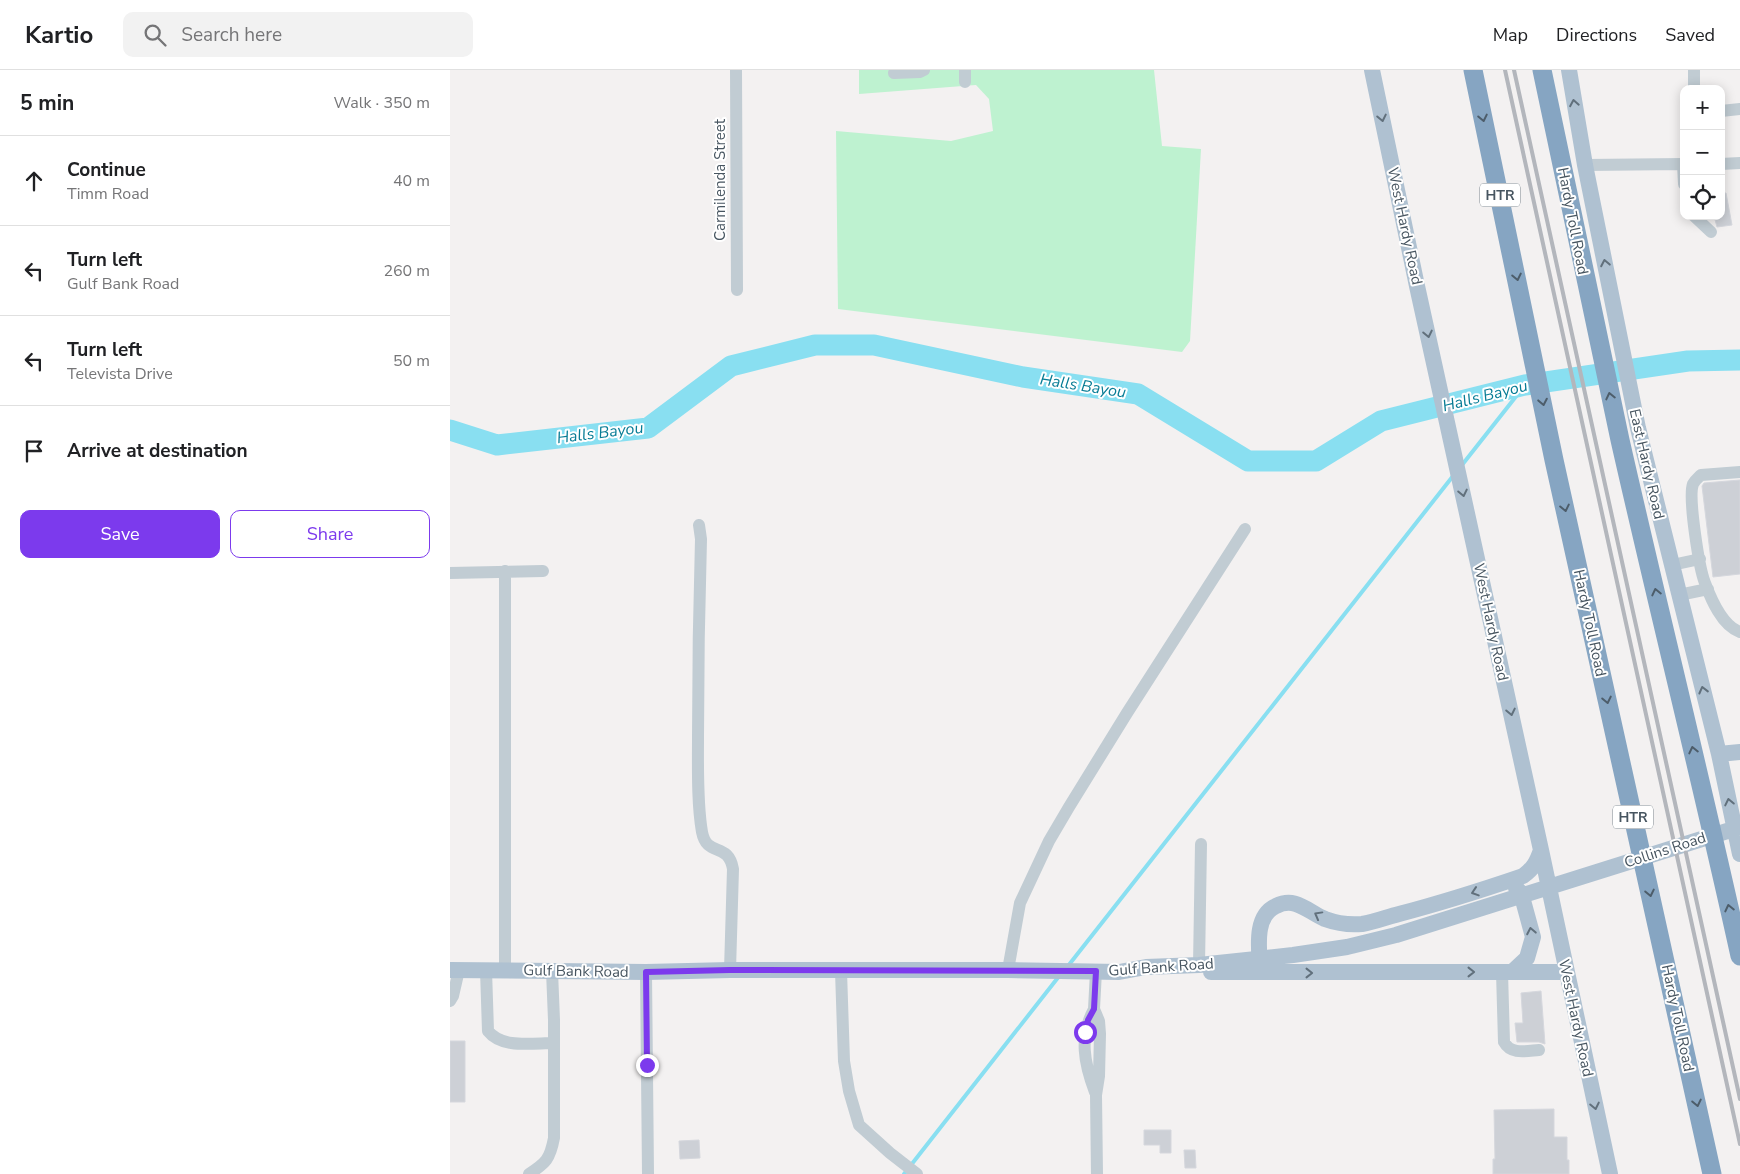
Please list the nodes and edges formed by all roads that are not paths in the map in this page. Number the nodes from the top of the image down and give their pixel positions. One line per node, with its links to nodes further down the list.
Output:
1 (736, 70): 20 (street, Carmilenda Street)
2 (924, 70): 9 (street)
3 (1372, 70): 36 (main road, West Hardy Road, one-way to 36)
4 (1473, 70): 63 (highway, Hardy Toll Road / HTR, one-way to 63)
5 (1542, 70): 13 (highway, Hardy Toll Road)
6 (1546, 70): 13 (highway)
7 (1568, 70): 17 (main road, East Hardy Road, one-way to 7)
8 (1694, 70): 10 (street)
9 (894, 73)
10 (1694, 85)
11 (1740, 109): 12 (street)
12 (1725, 111)
13 (1555, 129): 40 (highway, Hardy Toll Road, one-way to 13)
14 (1740, 163): 16 (street)
15 (1680, 164): 17 (street)
16 (1725, 164)
17 (1585, 165): 25 (main road, East Hardy Road, one-way to 17)
18 (1698, 220): 19 (street)
19 (1711, 232)
20 (737, 290)
21 (1740, 472): 24 (street)
22 (700, 525): 46 (street)
23 (1245, 529): 47 (street)
24 (1700, 559): 25 (street); 29 (street)
25 (1672, 565): 30 (main road, East Hardy Road)
26 (505, 571): 27 (street); 28 (street); 45 (street)
27 (543, 571)
28 (450, 572)
29 (1708, 589): 30 (street); 31 (street)
30 (1680, 595): 33 (main road, East Hardy Road, one-way to 30)
31 (1740, 632)
32 (1740, 752): 33 (main road)
33 (1719, 754): 37 (main road, East Hardy Road, one-way to 33)
34 (1740, 826): 38 (main road, Collins Road)
35 (1201, 844): 41 (street)
36 (1541, 850): 39 (main road); 54 (main road, West Hardy Road)
37 (1740, 851)
38 (1590, 874): 42 (main road, Gulf Bank Road)
39 (1502, 883): 42 (main road, one-way to 42); 53 (main road, one-way to 39)
40 (1740, 956)
41 (1198, 965): 42 (main road, Gulf Bank Road); 52 (main road, Gulf Bank Road)
42 (1259, 965): 52 (main road); 53 (main road, one-way to 53)
43 (455, 970): 44 (main road, Gulf Bank Road); 55 (street)
44 (486, 970): 45 (main road, Gulf Bank Road); 56 (street)
45 (505, 970): 48 (main road, Gulf Bank Road)
46 (730, 970): 49 (main road, Gulf Bank Road); 51 (main road, Gulf Bank Road)
47 (1008, 970): 49 (main road, Gulf Bank Road); 50 (main road, Gulf Bank Road)
48 (552, 971): 51 (main road, Gulf Bank Road); 56 (street)
49 (841, 971): 60 (street)
50 (1090, 971): 52 (main road, Gulf Bank Road); 61 (street)
51 (646, 972): 59 (street)
52 (1119, 972)
53 (1507, 972): 54 (main road); 57 (street)
54 (1566, 972): 62 (main road, West Hardy Road, one-way to 62)
55 (450, 1001)
56 (554, 1043): 58 (street)
57 (1539, 1050)
58 (529, 1174)
59 (648, 1174)
60 (917, 1174)
61 (1096, 1174)
62 (1610, 1174)
63 (1712, 1174)

